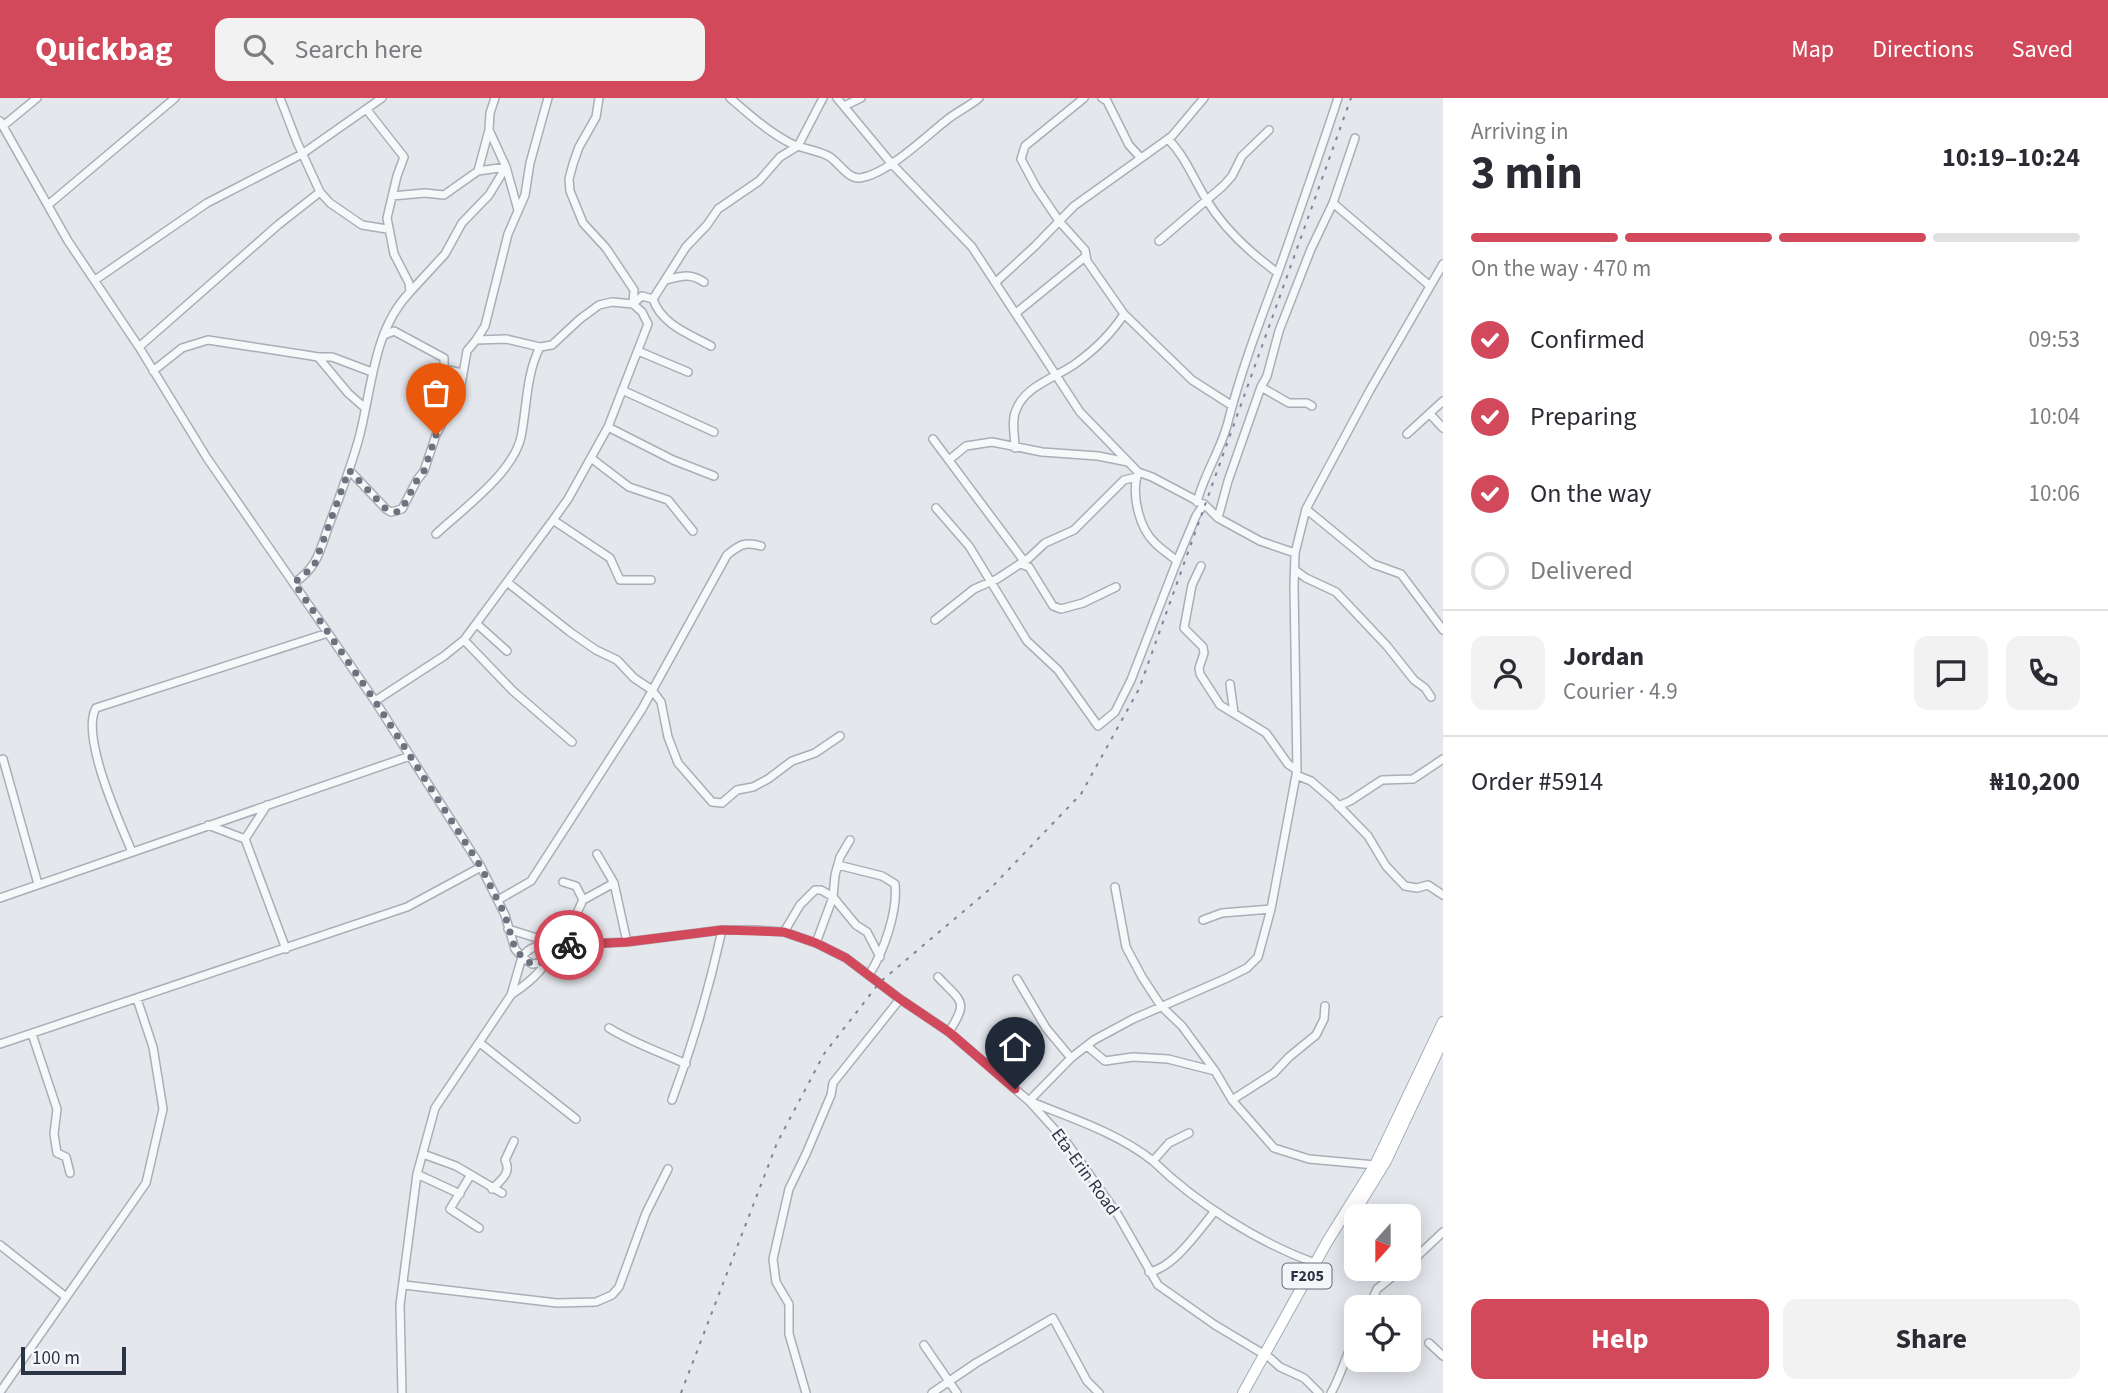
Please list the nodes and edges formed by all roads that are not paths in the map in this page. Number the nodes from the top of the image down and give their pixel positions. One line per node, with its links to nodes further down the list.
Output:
1 (37, 98): 20 (street)
2 (175, 98): 35 (street)
3 (280, 98): 26 (street)
4 (382, 98): 18 (street)
5 (495, 98): 21 (street)
6 (548, 98): 36 (street)
7 (599, 98): 52 (street)
8 (730, 98): 25 (street)
9 (823, 98): 25 (street)
10 (837, 98): 17 (street)
11 (1084, 98): 37 (street)
12 (1102, 98): 27 (street)
13 (1203, 98): 24 (street)
14 (1338, 98): 43 (street)
15 (860, 99): 17 (street); 19 (street)
16 (976, 99): 28 (street)
17 (844, 106): 19 (street)
18 (367, 110): 26 (street); 32 (street)
19 (856, 120): 28 (street)
20 (2, 123): 35 (street)
21 (489, 130): 29 (street); 30 (street)
22 (1269, 130): 33 (street)
23 (1355, 138): 34 (street)
24 (1168, 139): 27 (street); 33 (street)
25 (798, 146): 28 (street); 41 (street)
26 (302, 153): 31 (street); 45 (street)
27 (1140, 158): 37 (street)
28 (891, 163): 48 (street)
29 (506, 167): 30 (street); 36 (street); 50 (street)
30 (478, 171): 32 (street)
31 (320, 192): 38 (street); 58 (street)
32 (392, 196): 38 (street)
33 (1206, 200): 39 (street); 43 (street)
34 (1333, 203): 49 (street); 67 (street)
35 (48, 205): 45 (street)
36 (518, 211): 56 (street)
37 (1059, 221): 40 (street); 48 (street)
38 (387, 229): 50 (street)
39 (1159, 241)
40 (1086, 256): 53 (street); 54 (street)
41 (675, 262): 44 (street); 46 (street)
42 (1442, 270): 49 (street)
43 (1278, 273): 70 (street)
44 (687, 275): 46 (street); 47 (street)
45 (95, 280): 58 (street)
46 (666, 280): 51 (street)
47 (704, 282)
48 (996, 282): 53 (street)
49 (1430, 286): 88 (street)
50 (410, 292): 55 (street)
51 (653, 299): 52 (street); 57 (street)
52 (633, 304): 59 (street); 60 (street)
53 (1016, 313): 66 (street)
54 (1124, 314): 66 (street); 70 (street)
55 (384, 336): 63 (street); 65 (street)
56 (476, 340): 59 (street); 65 (street)
57 (710, 346)
58 (139, 347): 62 (street)
59 (540, 347): 92 (street)
60 (638, 351): 64 (street); 68 (street)
61 (318, 357): 62 (street); 63 (street); 72 (street)
62 (153, 371): 102 (street)
63 (372, 372): 72 (street)
64 (688, 372)
65 (462, 373): 83 (street)
66 (1055, 377): 79 (street); 82 (street)
67 (1261, 387): 71 (street); 89 (street)
68 (622, 390): 74 (street); 76 (street)
69 (1443, 401): 73 (street)
70 (1231, 405): 86 (street)
71 (1312, 406)
72 (365, 408): 83 (street)
73 (1430, 414): 75 (street); 77 (street)
74 (608, 427): 80 (street); 85 (street)
75 (1443, 428)
76 (714, 432)
77 (1408, 434)
78 (933, 439): 81 (street)
79 (1015, 448): 81 (street); 82 (street)
80 (591, 458): 90 (street); 91 (street)
81 (949, 460): 96 (street)
82 (1129, 462): 84 (street)
83 (349, 470): 102 (street)
84 (1138, 475): 86 (street); 95 (street); 96 (street)
85 (714, 476)
86 (1201, 503): 89 (street); 95 (street)
87 (936, 508): 100 (street)
88 (1306, 509): 94 (street); 106 (street)
89 (1218, 518): 94 (street)
90 (553, 520): 99 (street); 101 (street)
91 (693, 531)
92 (436, 534)
93 (761, 547): 111 (street)
94 (1295, 553): 98 (street)
95 (1177, 561): 100 (street)
96 (1022, 562): 100 (street); 103 (street)
97 (1201, 566): 114 (street)
98 (1295, 570): 112 (street); 120 (street)
99 (651, 580)
100 (991, 581): 104 (street)
101 (508, 582): 105 (street); 111 (street)
102 (294, 583): 107 (street)
103 (1116, 587)
104 (935, 620)
105 (477, 624): 108 (street); 109 (street)
106 (1443, 630)
107 (328, 633): 113 (street); 126 (street)
108 (464, 640): 113 (street); 116 (street)
109 (507, 651)
110 (1230, 684): 114 (street)
111 (652, 690): 115 (street); 137 (street)
112 (1431, 696)
113 (375, 701): 117 (street)
114 (1235, 714): 120 (street)
115 (840, 736)
116 (572, 742)
117 (410, 756): 121 (street); 129 (street)
118 (3, 759): 132 (street)
119 (1443, 759): 122 (street)
120 (1297, 772): 122 (street); 139 (street)
121 (267, 804): 123 (street); 124 (street)
122 (1338, 806): 134 (street)
123 (208, 825): 124 (street); 126 (street)
124 (245, 839): 149 (street)
125 (850, 840): 128 (street)
126 (132, 852): 132 (street)
127 (597, 854): 131 (street)
128 (838, 865): 135 (street); 151 (street)
129 (481, 867): 137 (street); 149 (street)
130 (563, 882): 138 (street)
131 (614, 883): 138 (street); 144 (street)
132 (38, 884): 136 (street)
133 (1115, 887): 159 (street)
134 (1443, 895)
135 (834, 897): 143 (street); 145 (street); 151 (street)
136 (0, 898)
137 (498, 900): 141 (street)
138 (583, 900): 147 (street)
139 (1271, 909): 140 (street); 159 (street)
140 (1203, 920)
141 (508, 929): 146 (street); 150 (street)
142 (722, 930): 143 (street, Eta-Erin Road); 144 (street, Eta-Erin Road); 170 (street)
143 (784, 932): 145 (street, Eta-Erin Road)
144 (627, 942): 147 (street, Eta-Erin Road)
145 (816, 943): 153 (street, Eta-Erin Road)
146 (544, 945): 148 (street); 150 (street)
147 (562, 945): 148 (street, Eta-Erin Road)
148 (553, 948): 152 (street)
149 (286, 949): 157 (street)
150 (522, 957): 152 (street); 156 (street)
151 (880, 957): 153 (street)
152 (546, 962): 156 (street)
153 (869, 975): 158 (street, Eta-Erin Road)
154 (938, 977): 163 (street)
155 (1017, 979): 169 (street)
156 (511, 995): 166 (street)
157 (137, 999): 164 (street); 198 (street)
158 (900, 999): 163 (street, Eta-Erin Road); 207 (street)
159 (1161, 1006): 168 (street); 171 (street)
160 (1325, 1006): 173 (street)
161 (1443, 1022): 180 (main road, F205)
162 (609, 1028): 170 (street)
163 (949, 1032): 174 (street, Eta-Erin Road)
164 (32, 1034): 167 (street); 182 (street)
165 (1443, 1040): 180 (main road, F205)
166 (481, 1043): 175 (street); 178 (street)
167 (0, 1044)
168 (1087, 1046): 169 (street); 171 (street)
169 (1071, 1058): 174 (street)
170 (686, 1064): 172 (street)
171 (1215, 1071): 173 (street)
172 (672, 1100)
173 (1232, 1100): 180 (street)
174 (1029, 1101): 179 (street); 194 (street, Eta-Erin Road)
175 (576, 1119)
176 (1189, 1133): 179 (street)
177 (514, 1141): 185 (street)
178 (422, 1154): 183 (street); 184 (street)
179 (1153, 1161): 188 (street)
180 (1380, 1162): 193 (main road, F205); 202 (main road, F205)
181 (668, 1170): 196 (street)
182 (70, 1173)
183 (417, 1174): 187 (street); 196 (street)
184 (470, 1176): 185 (street); 187 (street)
185 (492, 1189): 186 (street)
186 (502, 1193)
187 (460, 1194): 189 (street)
188 (1215, 1211): 193 (street); 194 (street)
189 (480, 1228)
190 (1443, 1232): 192 (street)
191 (0, 1245): 198 (street)
192 (1421, 1253)
193 (1315, 1263): 202 (main road, F205)
194 (1149, 1272): 202 (street, Eta-Erin Road)
195 (1387, 1281): 197 (street)
196 (404, 1285): 206 (street)
197 (1374, 1295)
198 (66, 1297): 205 (street)
199 (1429, 1343): 201 (street)
200 (924, 1345): 204 (street)
201 (1443, 1356)
202 (1267, 1357): 211 (main road, F205); 212 (main road, F205); 213 (street, Eta-Erin Road)
203 (1344, 1363): 214 (street)
204 (948, 1381): 208 (street); 209 (street); 210 (street)
205 (0, 1392)
206 (402, 1393)
207 (806, 1393)
208 (932, 1393)
209 (957, 1393)
210 (1099, 1393)
211 (1243, 1393)
212 (1250, 1393)
213 (1319, 1393)
214 (1331, 1393)

